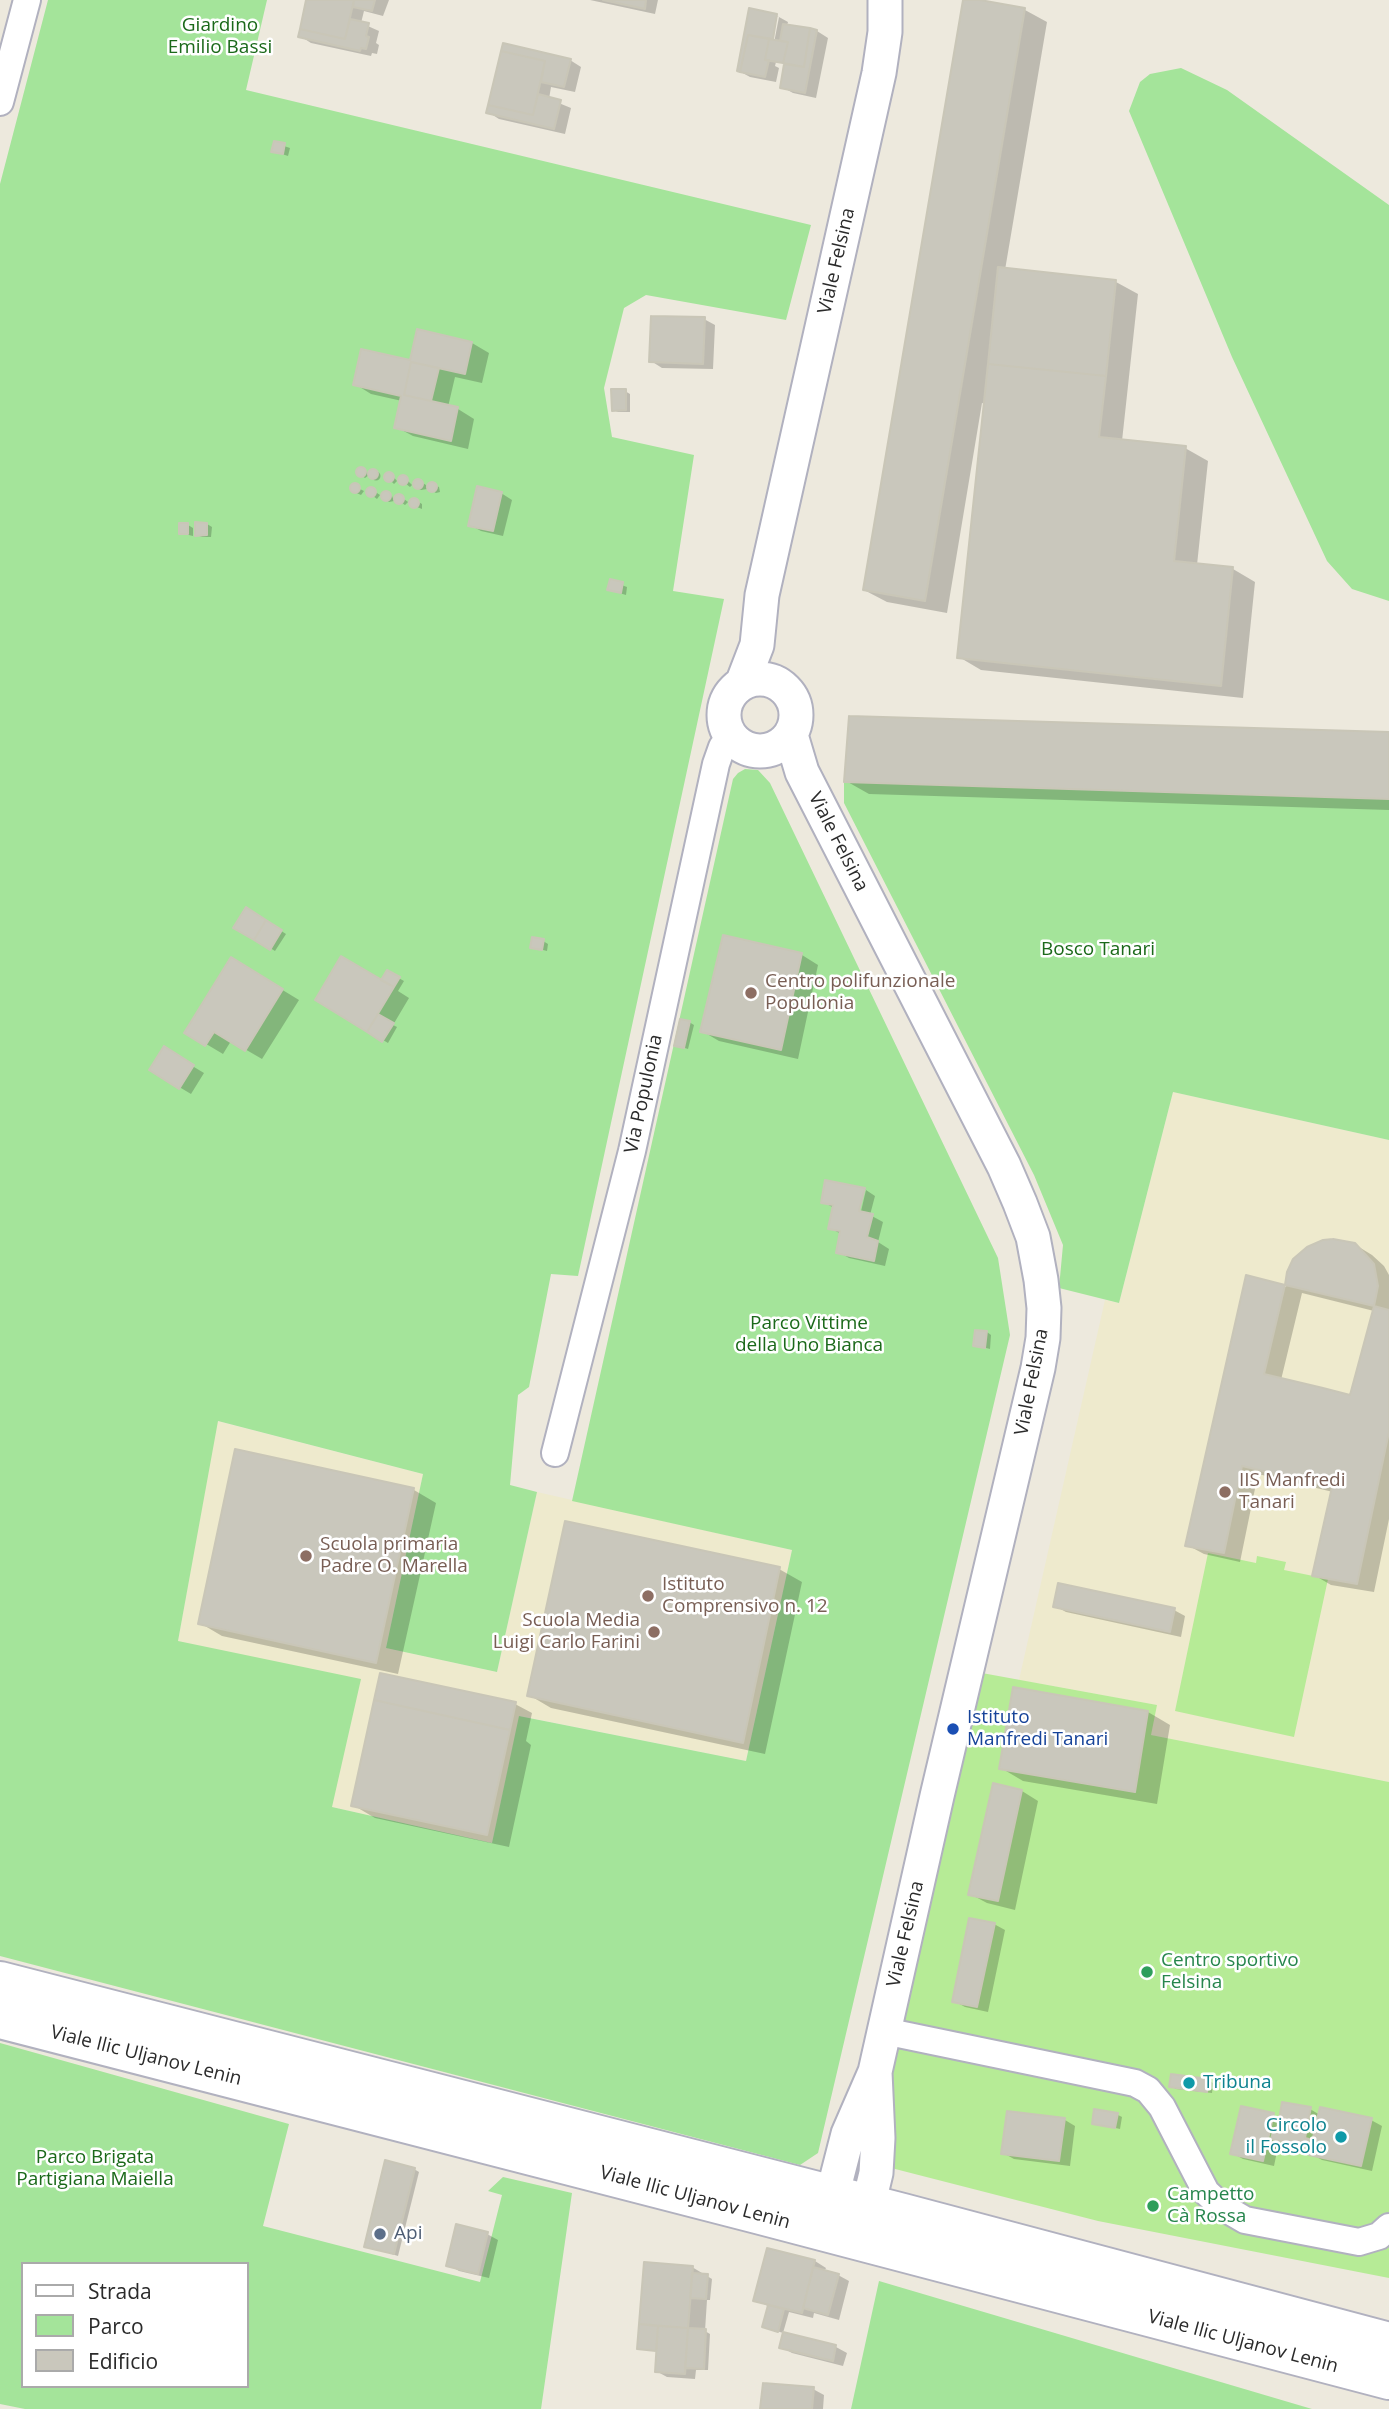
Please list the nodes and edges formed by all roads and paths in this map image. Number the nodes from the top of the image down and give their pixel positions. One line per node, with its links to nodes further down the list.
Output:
1 (27, 0): 3 (street)
2 (885, 0): 4 (street, Viale Felsina)
3 (0, 102)
4 (755, 682): 5 (street); 6 (street, Viale Felsina)
5 (731, 737): 6 (street); 7 (street, Via Populonia)
6 (782, 742): 10 (street, Viale Felsina)
7 (555, 1453)
8 (0, 1981): 11 (main road, Viale Ilic Uljanov Lenin)
9 (0, 2019): 13 (main road, Viale Ilic Uljanov Lenin)
10 (884, 2031): 11 (street, Viale Felsina); 12 (street)
11 (850, 2200): 13 (street, Viale Felsina); 14 (main road, Viale Ilic Uljanov Lenin)
12 (1389, 2227)
13 (842, 2236): 15 (main road, Viale Ilic Uljanov Lenin)
14 (1389, 2342)
15 (1389, 2380)

